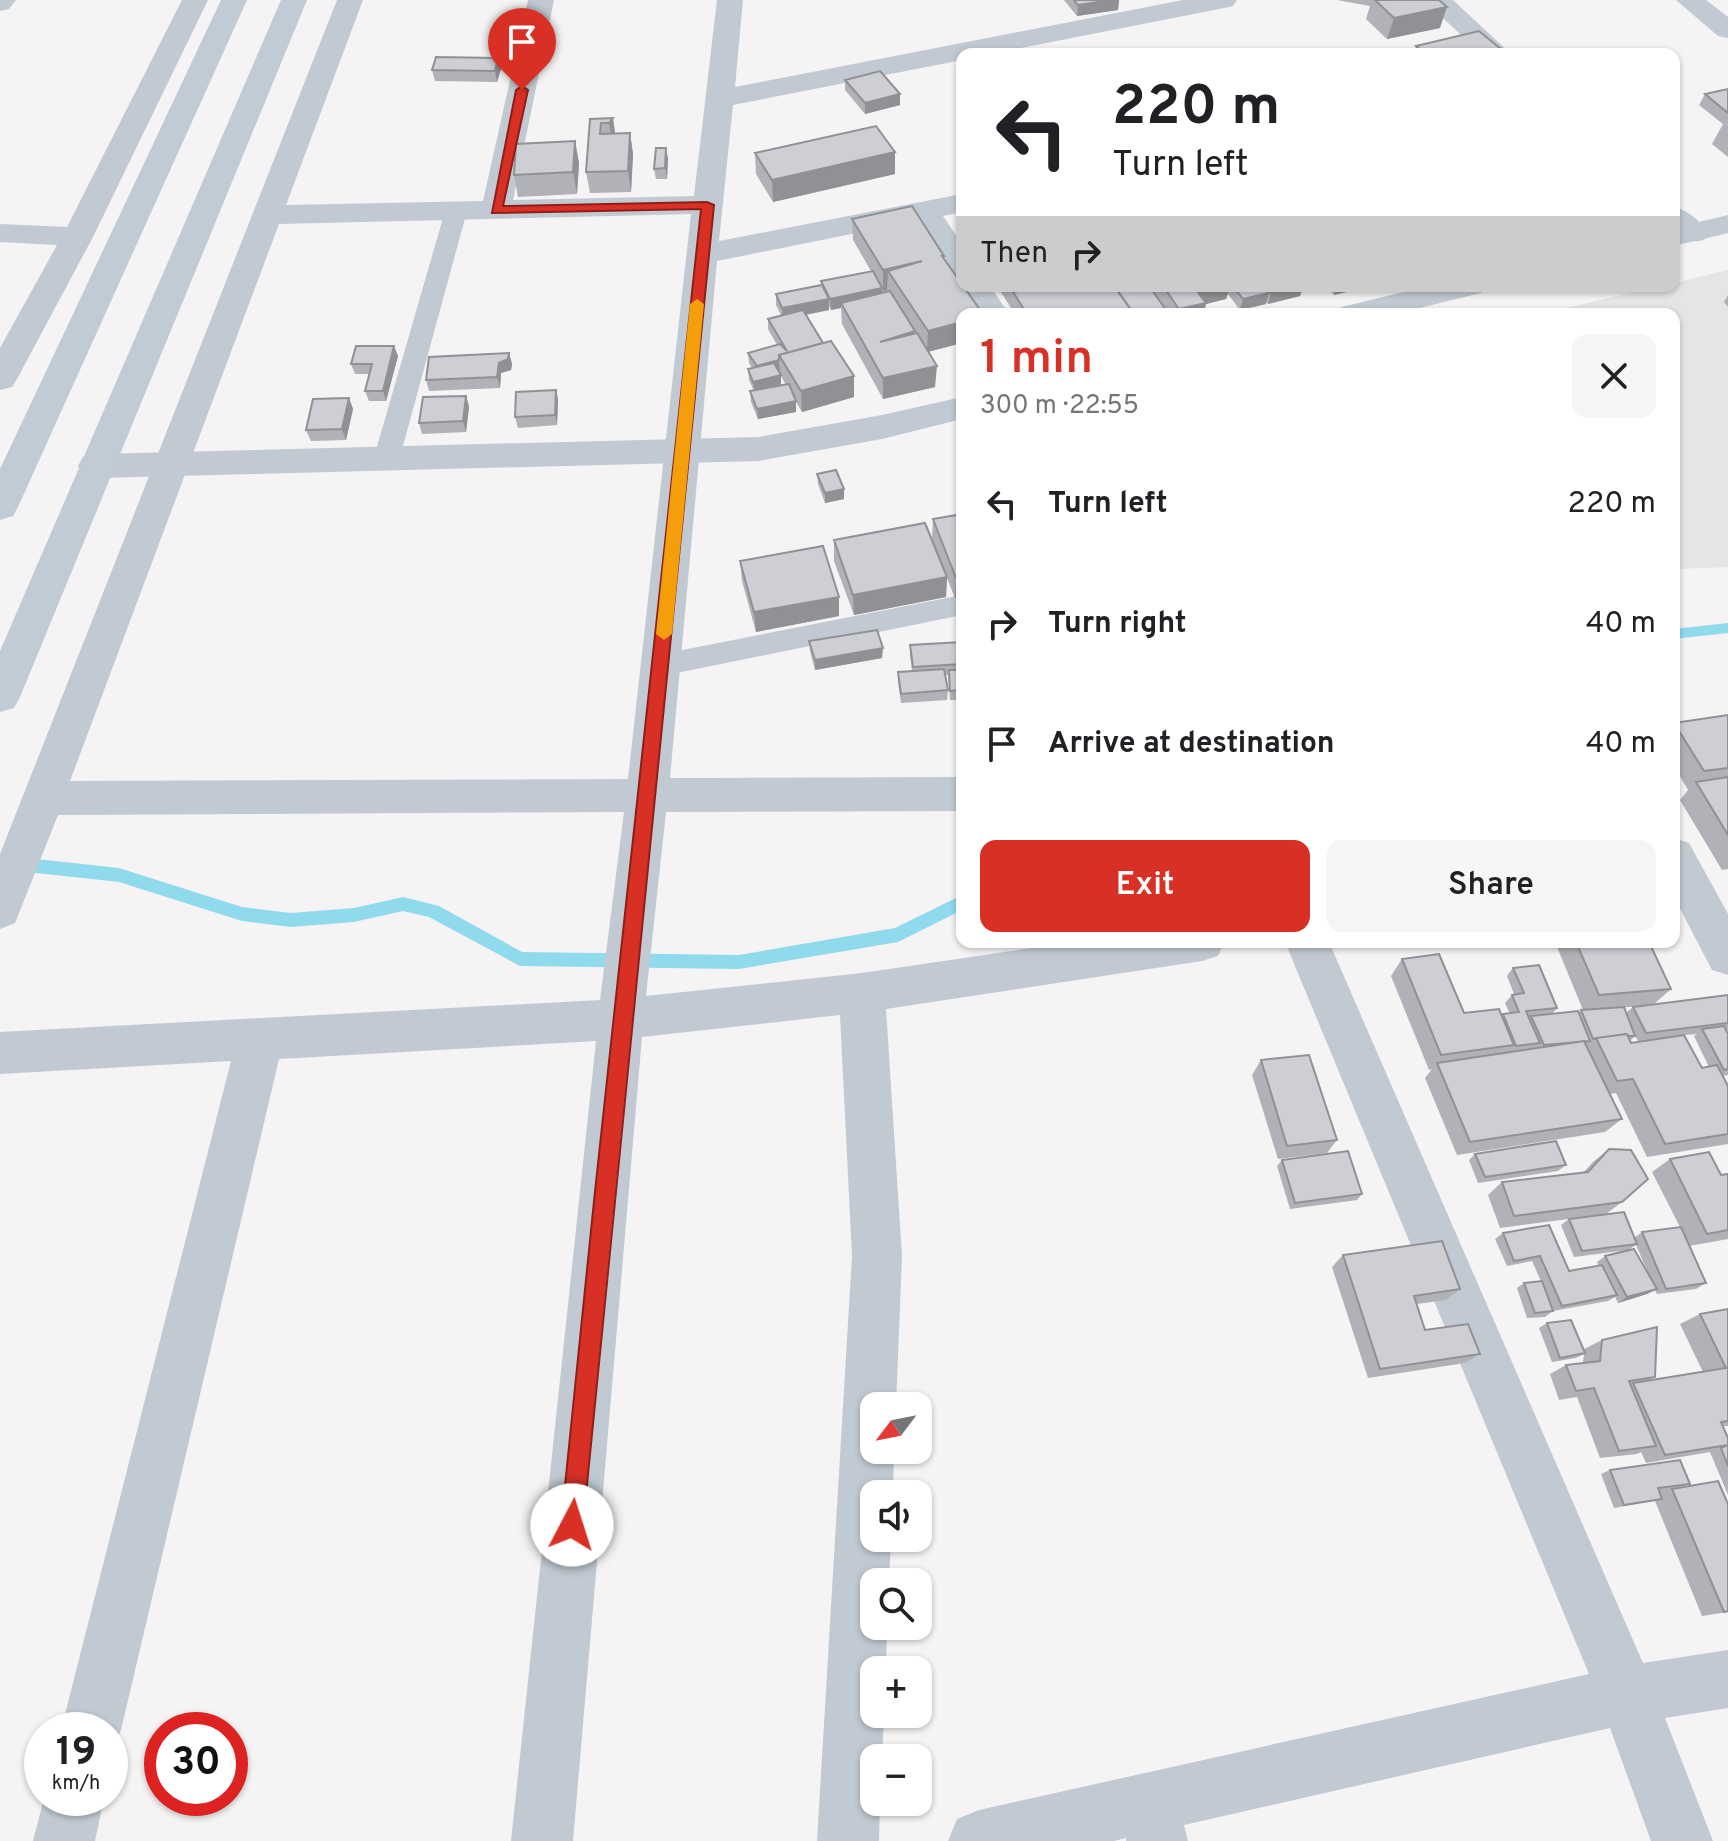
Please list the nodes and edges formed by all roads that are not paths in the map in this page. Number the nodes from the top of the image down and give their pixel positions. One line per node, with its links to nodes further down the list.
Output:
1 (195, 0): 24 (street)
2 (234, 0): 35 (main road)
3 (294, 0): 34 (main road)
4 (350, 0): 20 (street)
5 (541, 0): 17 (street)
6 (730, 0): 14 (street)
7 (1224, 0): 10 (street)
8 (1437, 0): 13 (street)
9 (1689, 0): 11 (street)
10 (1051, 22): 12 (street); 14 (street)
11 (1728, 30)
12 (1072, 48)
13 (1490, 48)
14 (719, 99): 16 (street)
15 (956, 204): 18 (street)
16 (707, 205): 17 (street); 25 (street)
17 (496, 210): 19 (street)
18 (924, 210): 25 (street); 26 (street)
19 (456, 211): 20 (street); 32 (lane)
20 (269, 215): 33 (street)
21 (1728, 224): 22 (street)
22 (1680, 229)
23 (0, 233): 24 (street)
24 (77, 237): 29 (street)
25 (702, 254): 31 (street)
26 (956, 258)
27 (1445, 292): 28 (street)
28 (1378, 308)
29 (0, 379)
30 (956, 409): 31 (street)
31 (681, 452): 32 (street); 37 (street)
32 (387, 457): 33 (street)
33 (171, 465): 34 (street); 41 (street)
34 (96, 466): 38 (main road)
35 (0, 507)
36 (956, 606): 37 (lane)
37 (662, 665): 40 (street)
38 (0, 697)
39 (956, 794): 40 (street)
40 (646, 795): 41 (street); 48 (street)
41 (43, 798): 43 (street)
42 (1680, 872): 46 (street)
43 (0, 910)
44 (1162, 948): 47 (street)
45 (1310, 948): 52 (street)
46 (1728, 956)
47 (862, 993): 48 (street); 58 (street)
48 (621, 1019): 49 (street); 57 (street)
49 (260, 1039): 50 (street); 53 (street)
50 (0, 1053)
51 (1728, 1679): 52 (street)
52 (1627, 1695): 55 (street); 60 (street)
53 (95, 1712)
54 (70, 1816): 56 (street)
55 (1153, 1822): 59 (street)
56 (64, 1841)
57 (542, 1841)
58 (848, 1841)
59 (979, 1841)
60 (1682, 1841)

